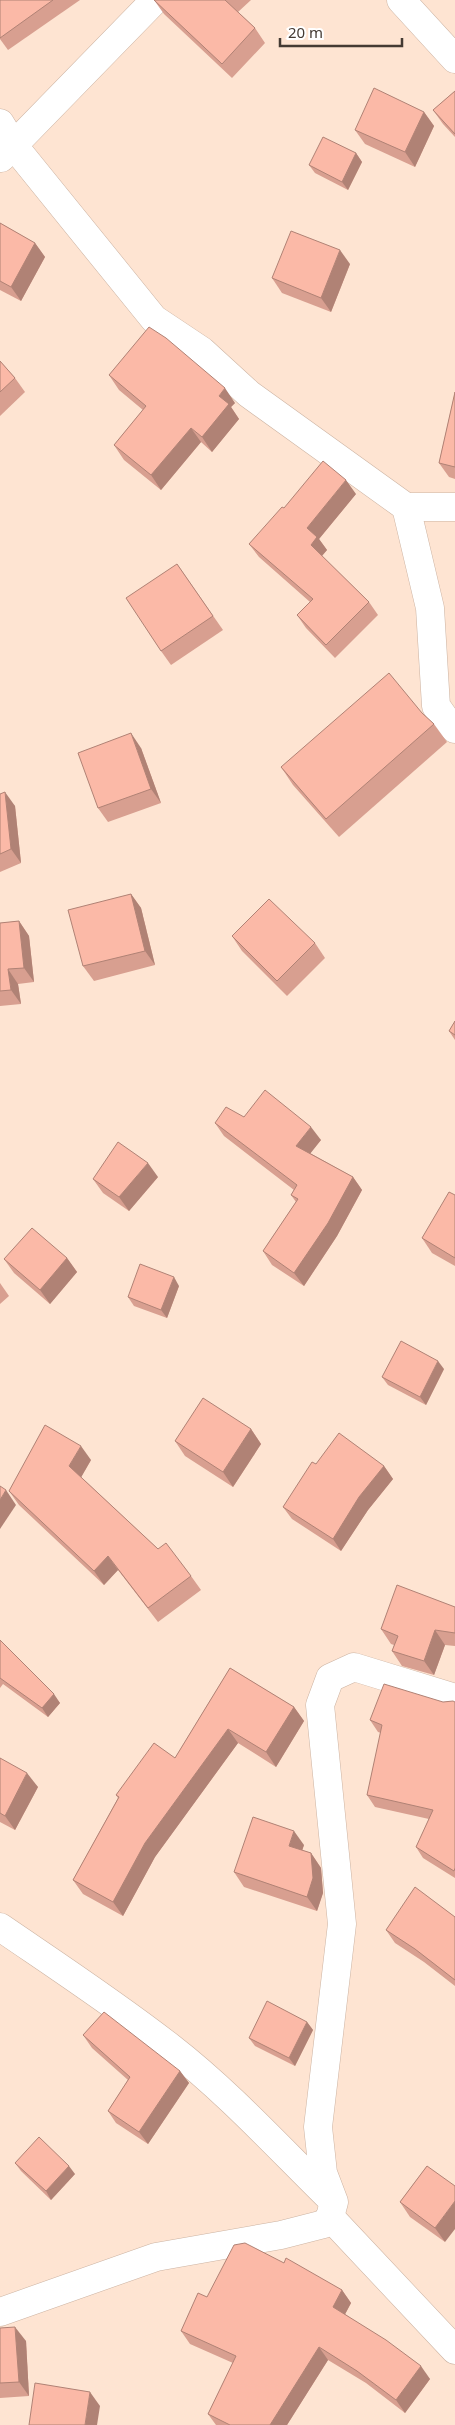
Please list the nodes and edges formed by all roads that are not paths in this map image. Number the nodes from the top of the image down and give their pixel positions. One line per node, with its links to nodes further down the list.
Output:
1 (156, 0): 5 (street)
2 (402, 0): 3 (street)
3 (455, 59)
4 (0, 123): 5 (street)
5 (7, 153): 6 (street)
6 (406, 507): 7 (street); 8 (street)
7 (455, 507)
8 (455, 729)
9 (455, 1698): 11 (street)
10 (0, 1926): 11 (street)
11 (332, 2210): 12 (street); 13 (street)
12 (0, 2312)
13 (455, 2350)

